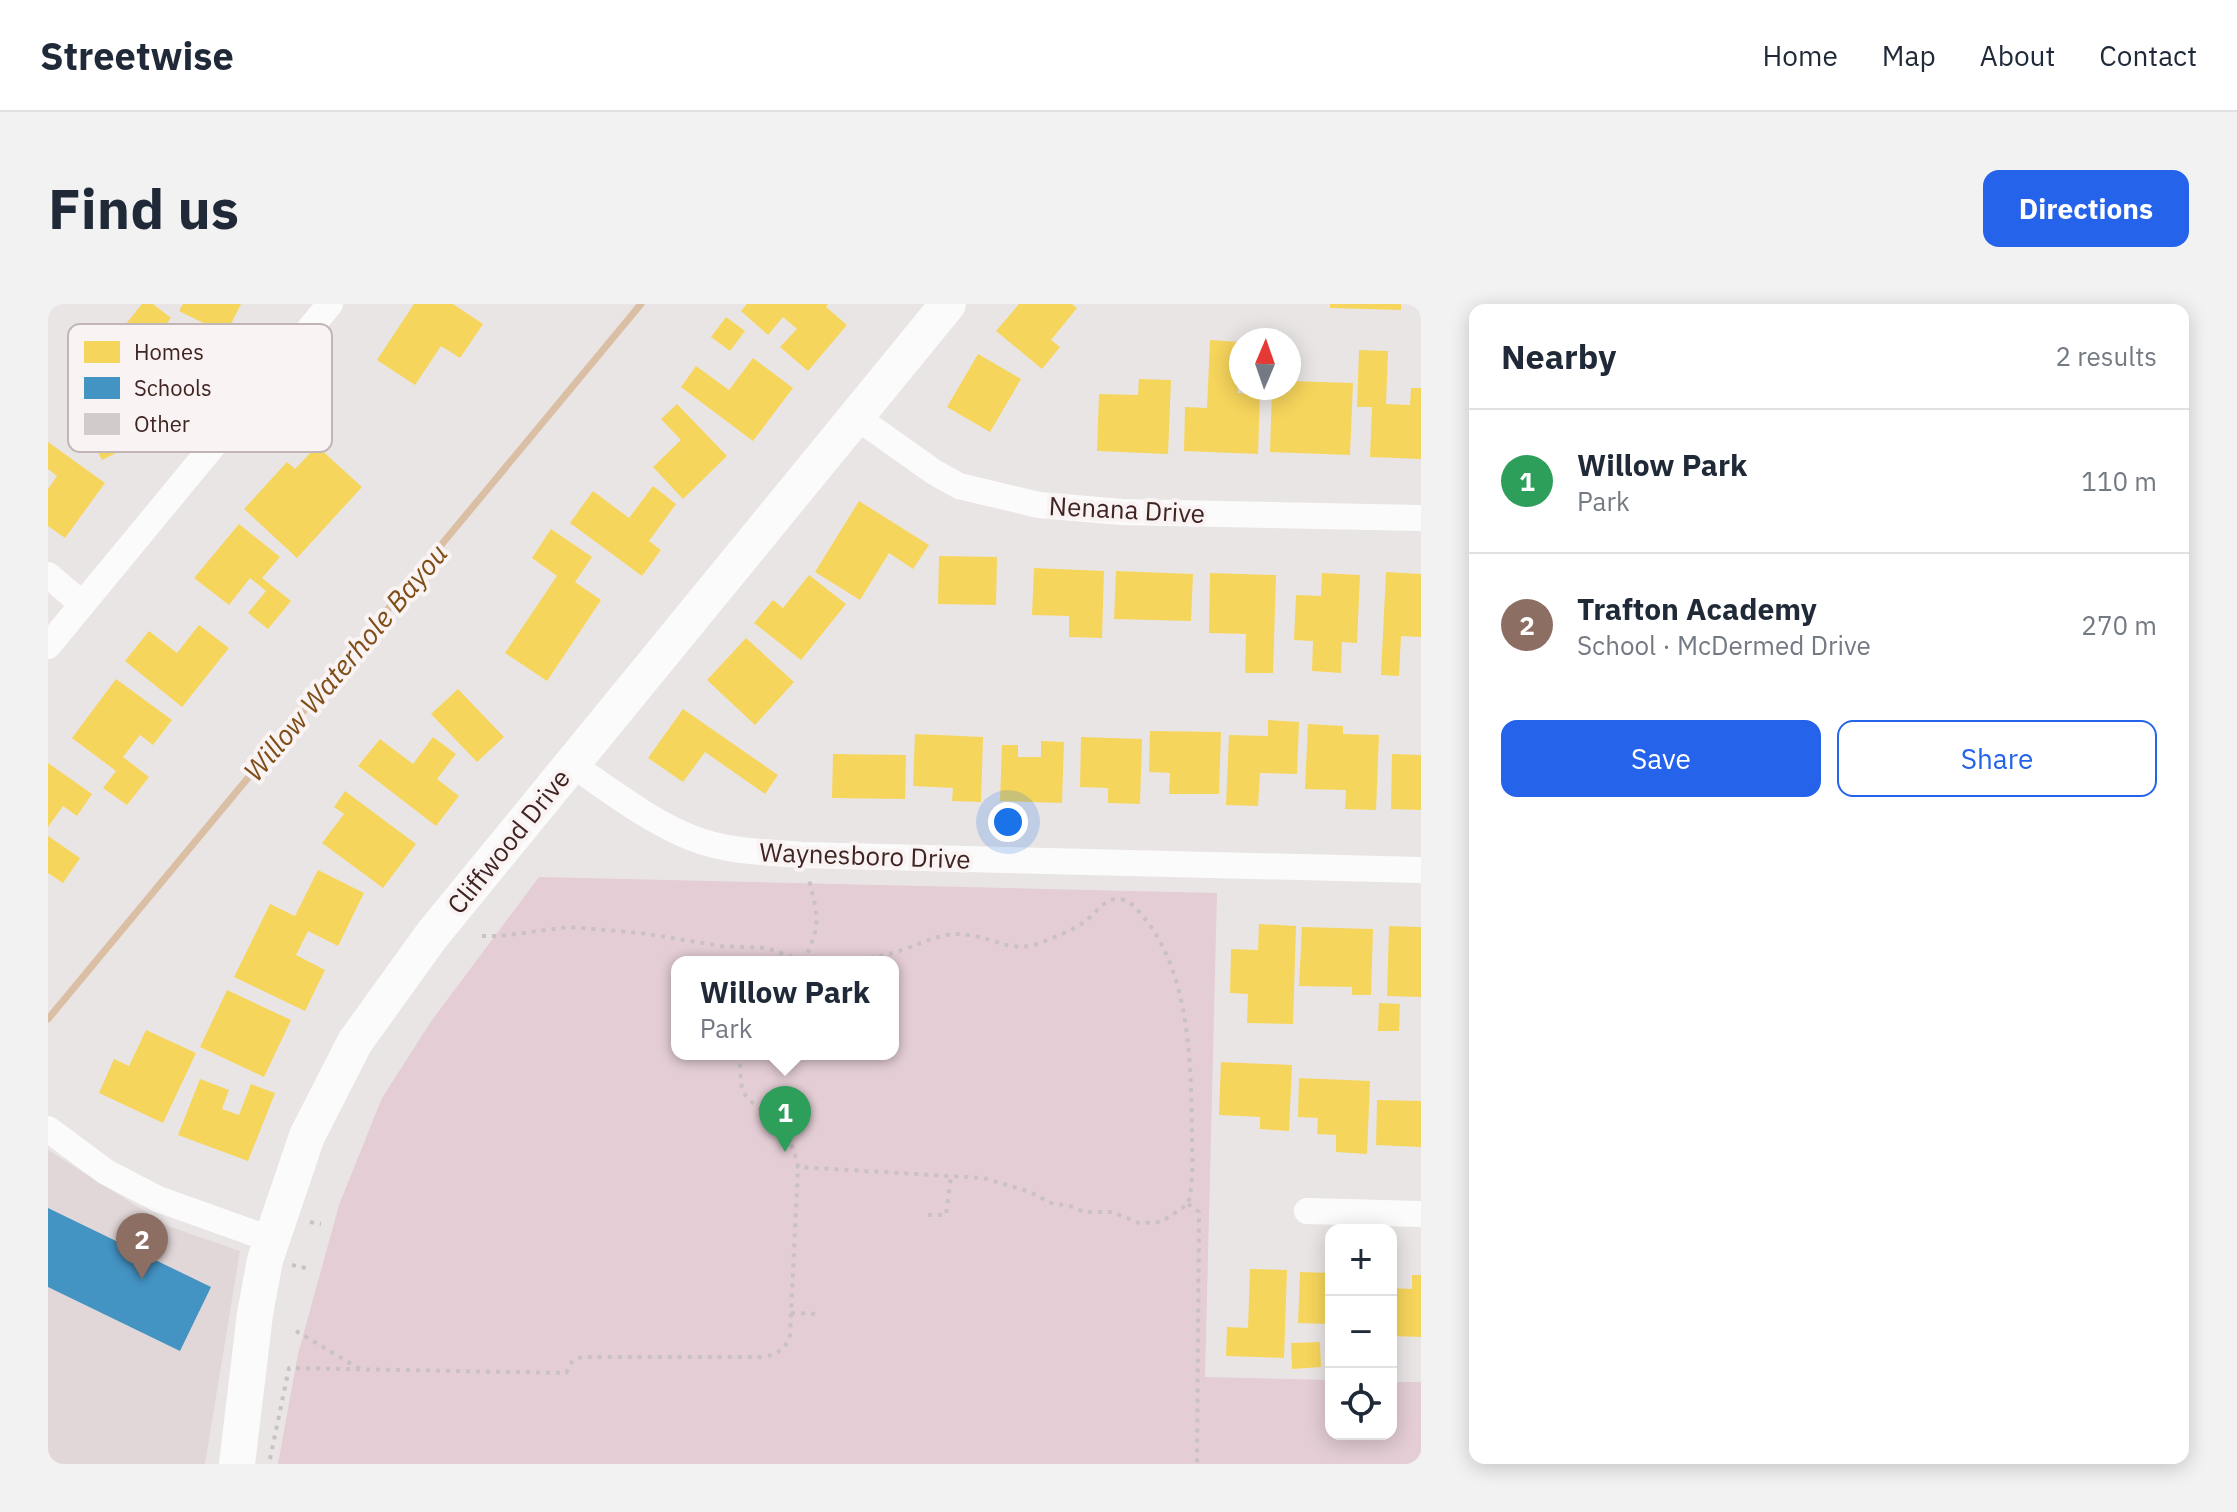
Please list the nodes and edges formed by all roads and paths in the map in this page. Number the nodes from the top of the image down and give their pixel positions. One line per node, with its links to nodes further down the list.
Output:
1 (330, 304): 3 (street)
2 (948, 304): 4 (street, Cliffwood Drive)
3 (313, 324)
4 (855, 416): 6 (street, Nenana Drive); 10 (street, Cliffwood Drive)
5 (208, 452): 8 (street)
6 (1421, 518)
7 (48, 575): 8 (street)
8 (82, 604): 9 (street)
9 (48, 646)
10 (571, 764): 11 (street, Waynesboro Drive); 25 (street, Cliffwood Drive)
11 (802, 855): 12 (street, Waynesboro Drive); 15 (path)
12 (1421, 870)
13 (482, 936): 14 (path)
14 (788, 956)
15 (807, 956)
16 (869, 956): 21 (path)
17 (740, 1060): 19 (path)
18 (48, 1129): 25 (street)
19 (798, 1167): 20 (path); 26 (path)
20 (951, 1175): 21 (path); 24 (path)
21 (1188, 1204): 32 (path)
22 (1307, 1211): 23 (street)
23 (1421, 1214)
24 (928, 1215)
25 (270, 1239): 30 (street, Cliffwood Drive)
26 (791, 1313): 27 (path); 29 (path)
27 (818, 1314)
28 (296, 1331): 29 (path)
29 (360, 1369): 31 (path)
30 (237, 1464)
31 (269, 1464)
32 (1197, 1464)

